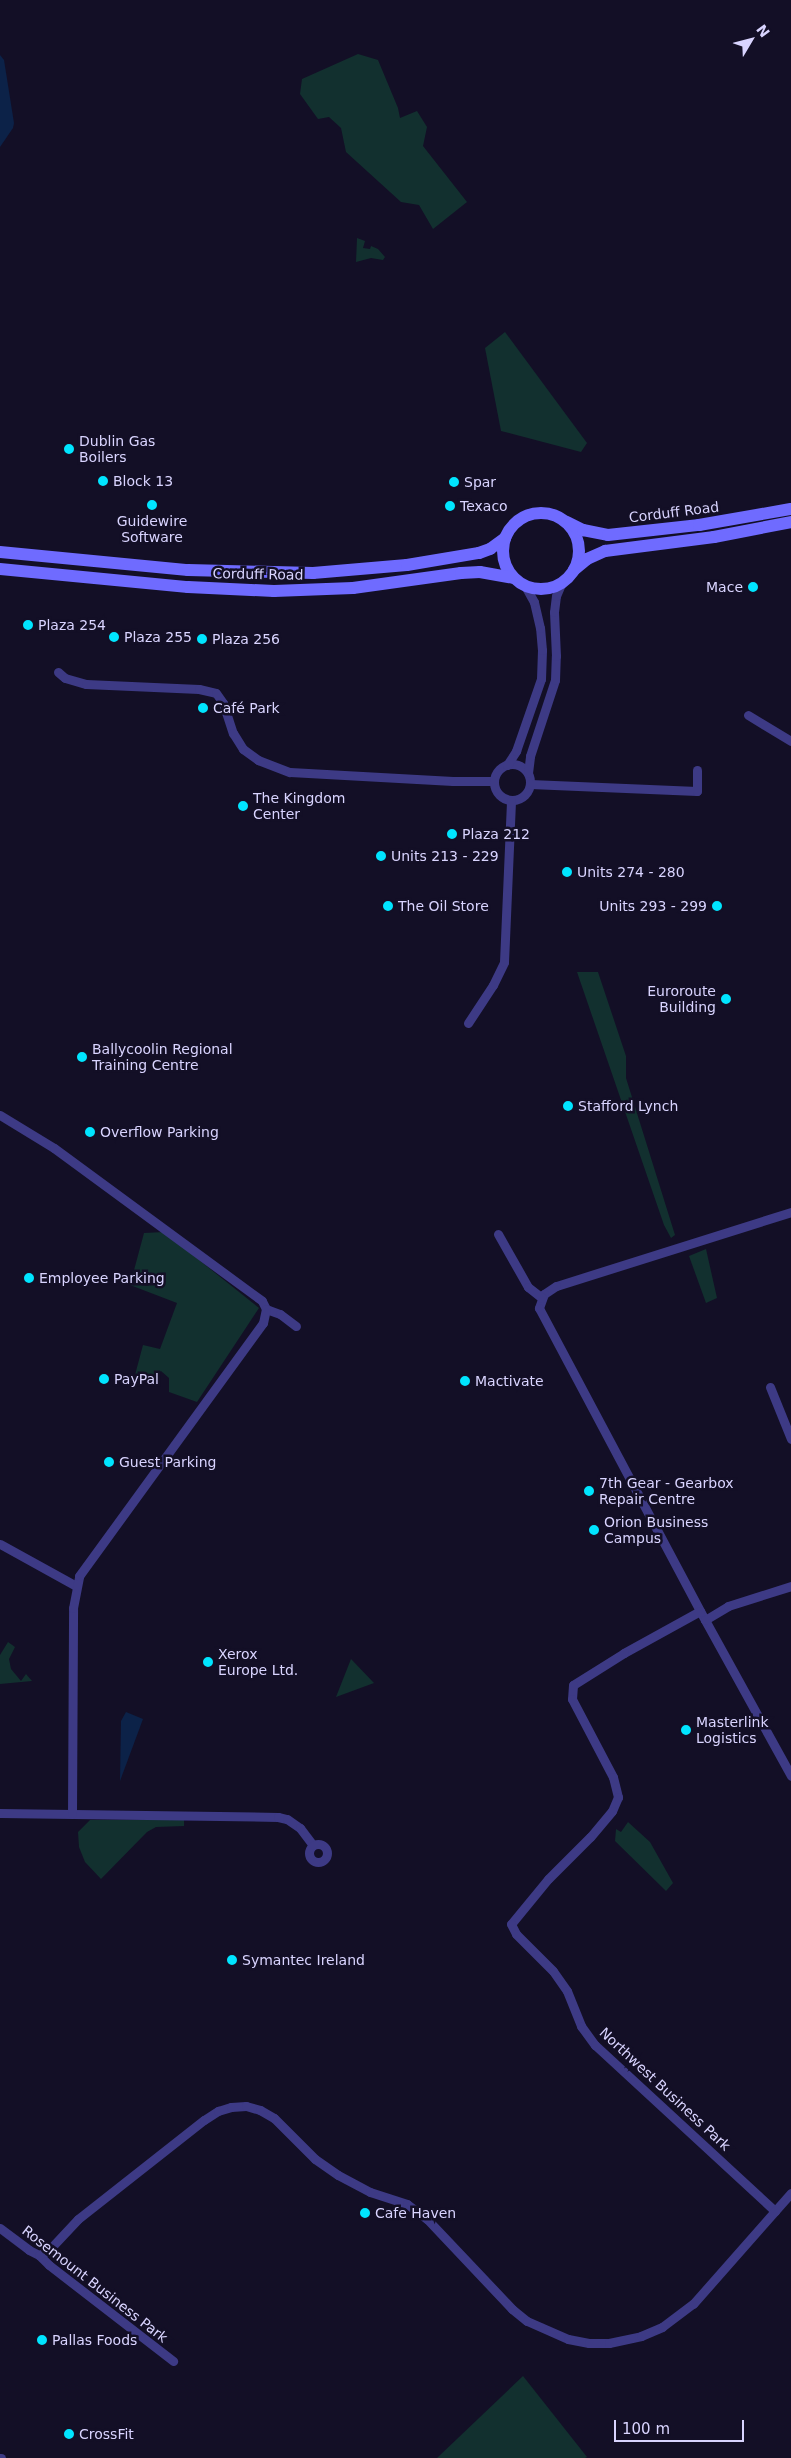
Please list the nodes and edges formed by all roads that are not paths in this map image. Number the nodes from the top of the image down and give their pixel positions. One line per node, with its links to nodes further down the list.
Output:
1 (791, 509): 2 (street, Corduff Road)
2 (563, 520): 4 (street); 7 (street)
3 (791, 522): 7 (street)
4 (505, 538): 5 (street, Corduff Road); 8 (street)
5 (0, 552)
6 (0, 569): 8 (street, Corduff Road)
7 (574, 570): 9 (street)
8 (513, 578): 10 (street)
9 (561, 584): 10 (street); 16 (street)
10 (525, 586): 14 (street)
11 (58, 672): 17 (street)
12 (748, 715): 13 (street)
13 (791, 741)
14 (507, 764): 16 (street); 17 (street)
15 (697, 770): 18 (street)
16 (528, 773): 18 (street)
17 (493, 781): 19 (street)
18 (530, 784): 19 (street)
19 (511, 801): 20 (street)
20 (468, 1023)
21 (0, 1114): 25 (street)
22 (791, 1212): 24 (street)
23 (498, 1234): 24 (street)
24 (542, 1298): 32 (street)
25 (266, 1309): 26 (street); 30 (street)
26 (296, 1326)
27 (770, 1387): 28 (street)
28 (791, 1439)
29 (0, 1544): 30 (street)
30 (76, 1586): 36 (street)
31 (791, 1586): 33 (street)
32 (700, 1611): 33 (street); 39 (street, Northwest Business Park)
33 (705, 1620): 34 (street)
34 (791, 1776)
35 (0, 1814): 36 (street)
36 (72, 1814): 37 (street)
37 (313, 1845)
38 (791, 2193): 39 (street)
39 (775, 2211): 41 (street)
40 (0, 2228): 41 (street, Rosemount Business Park)
41 (39, 2255): 42 (street, Rosemount Business Park)
42 (173, 2361)

